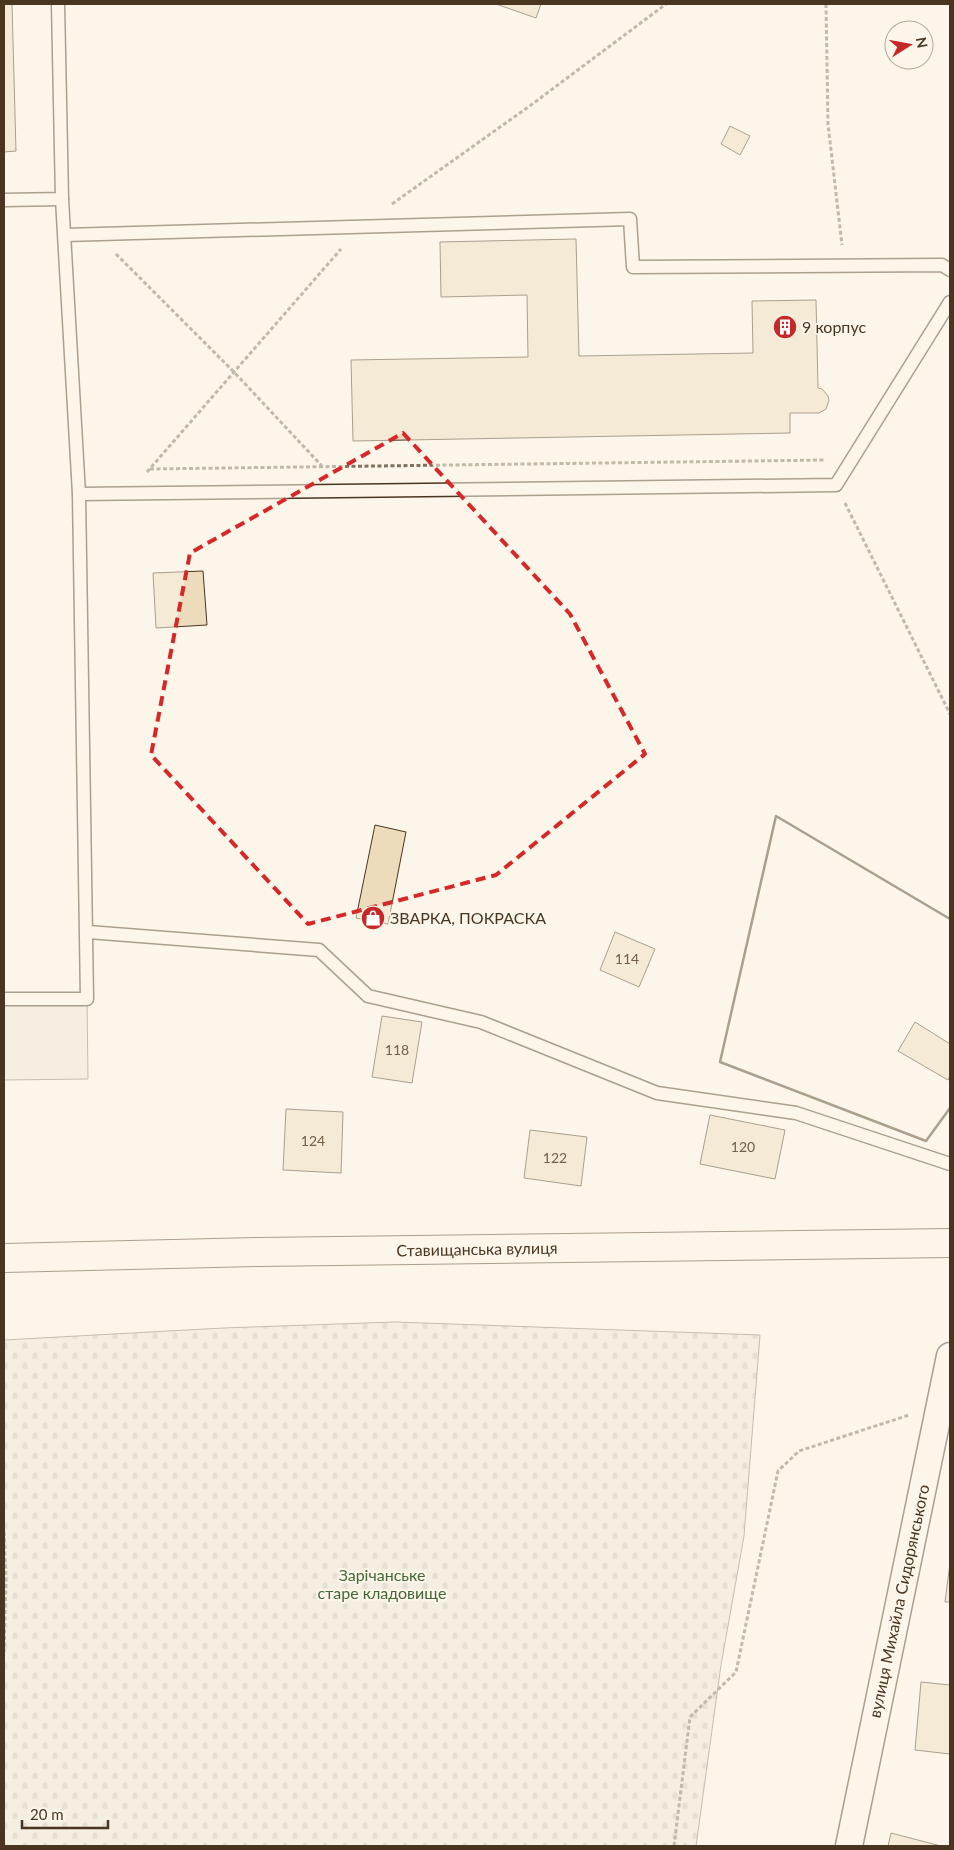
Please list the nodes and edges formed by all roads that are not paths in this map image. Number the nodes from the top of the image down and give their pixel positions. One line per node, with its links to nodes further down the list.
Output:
1 (58, 4): 2 (lane)
2 (62, 199): 3 (lane); 4 (lane)
3 (4, 200)
4 (65, 235): 5 (lane); 7 (lane)
5 (950, 270)
6 (950, 302): 7 (lane)
7 (79, 494): 8 (lane)
8 (88, 932): 9 (lane); 10 (lane)
9 (4, 999)
10 (950, 1164)
11 (950, 1244): 12 (main road, Ставищанська вулиця)
12 (4, 1258)
13 (950, 1356): 14 (street, вулиця Михайла Сидорянського)
14 (849, 1846)

